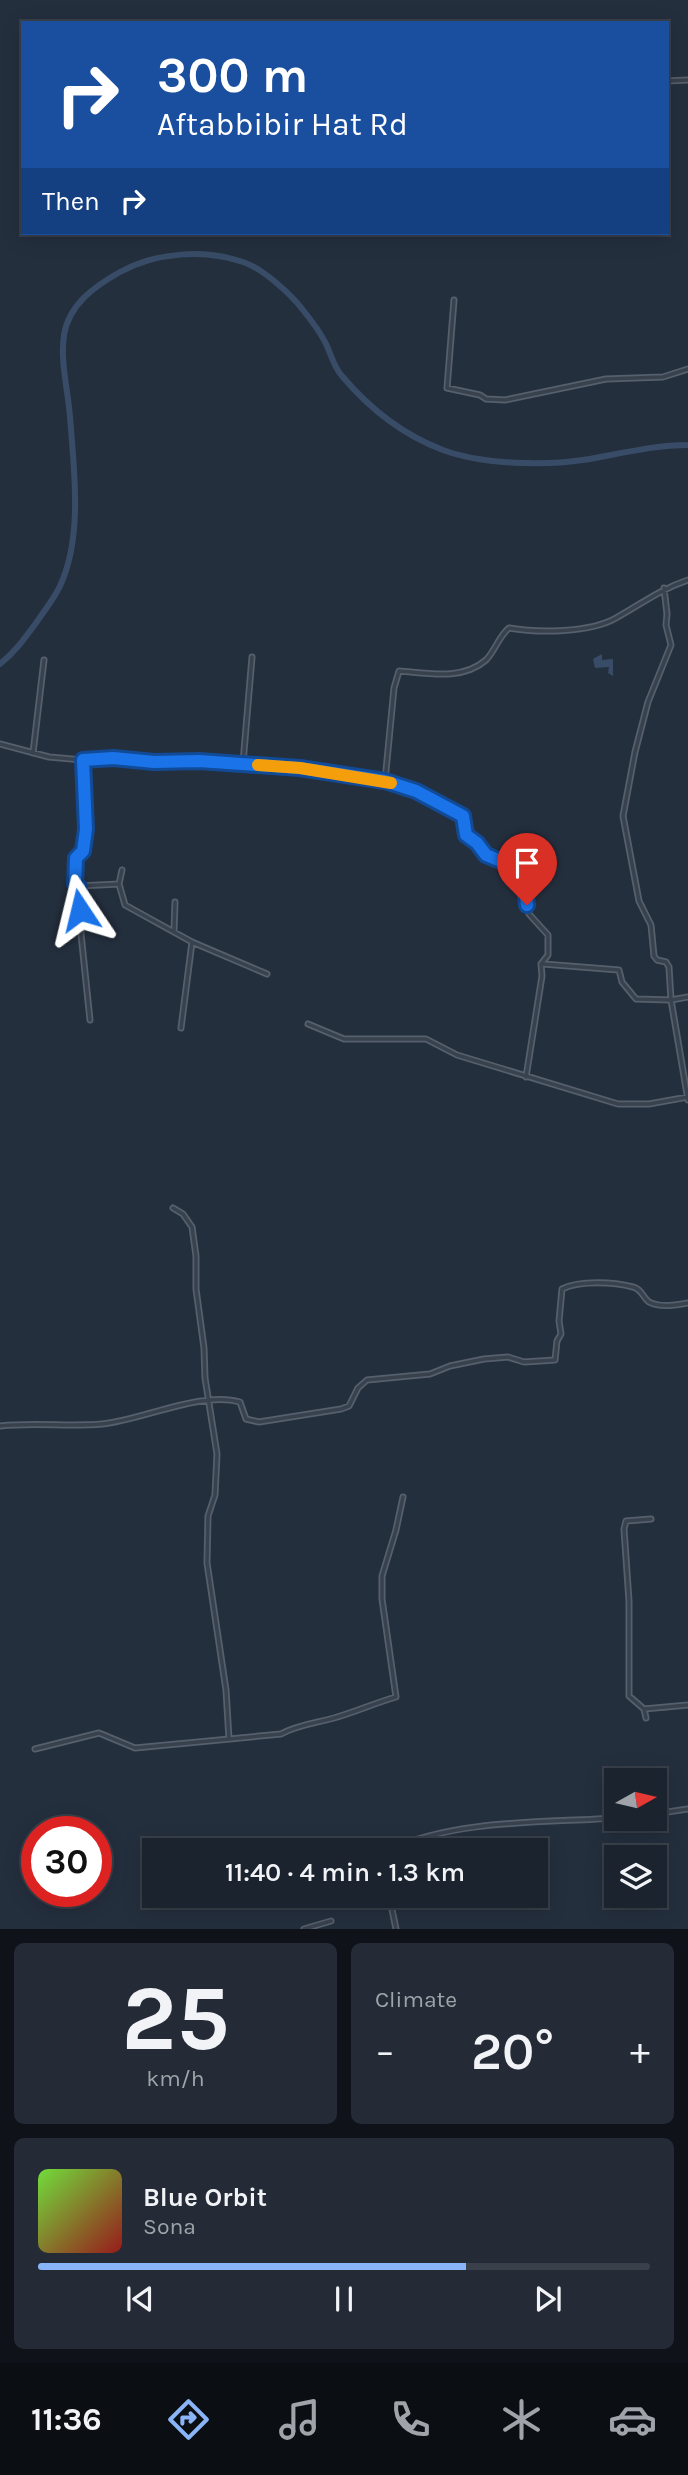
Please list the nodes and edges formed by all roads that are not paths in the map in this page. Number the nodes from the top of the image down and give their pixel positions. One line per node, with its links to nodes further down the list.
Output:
1 (688, 80): 2 (street)
2 (669, 81)
3 (454, 300): 4 (street)
4 (688, 369)
5 (688, 580): 6 (street)
6 (664, 588): 13 (street); 23 (street)
7 (252, 657): 12 (street)
8 (44, 660): 10 (street)
9 (0, 744): 10 (street)
10 (33, 753): 11 (street)
11 (83, 760): 12 (street); 16 (street)
12 (243, 763): 13 (street)
13 (385, 781): 20 (street)
14 (122, 870): 15 (street)
15 (119, 884): 16 (street); 18 (street)
16 (79, 887): 24 (street)
17 (175, 902): 18 (street)
18 (174, 931): 19 (street)
19 (192, 942): 21 (street); 26 (street)
20 (541, 964): 23 (street); 27 (street)
21 (267, 974)
22 (688, 997): 23 (street)
23 (671, 1000): 28 (street)
24 (90, 1020)
25 (308, 1024): 27 (street)
26 (181, 1028)
27 (526, 1077): 28 (street)
28 (688, 1098)
29 (173, 1208): 31 (street)
30 (688, 1303): 31 (street)
31 (209, 1401): 32 (street); 38 (street)
32 (0, 1426)
33 (403, 1497): 38 (street)
34 (651, 1519): 36 (street)
35 (688, 1705): 36 (street)
36 (644, 1709): 37 (street)
37 (646, 1718)
38 (229, 1739): 39 (street)
39 (36, 1749)
40 (688, 1809): 41 (street)
41 (667, 1812)
42 (604, 1819): 43 (street)
43 (427, 1838)
44 (392, 1908): 47 (street)
45 (331, 1921): 46 (street)
46 (304, 1929)
47 (396, 1929)

